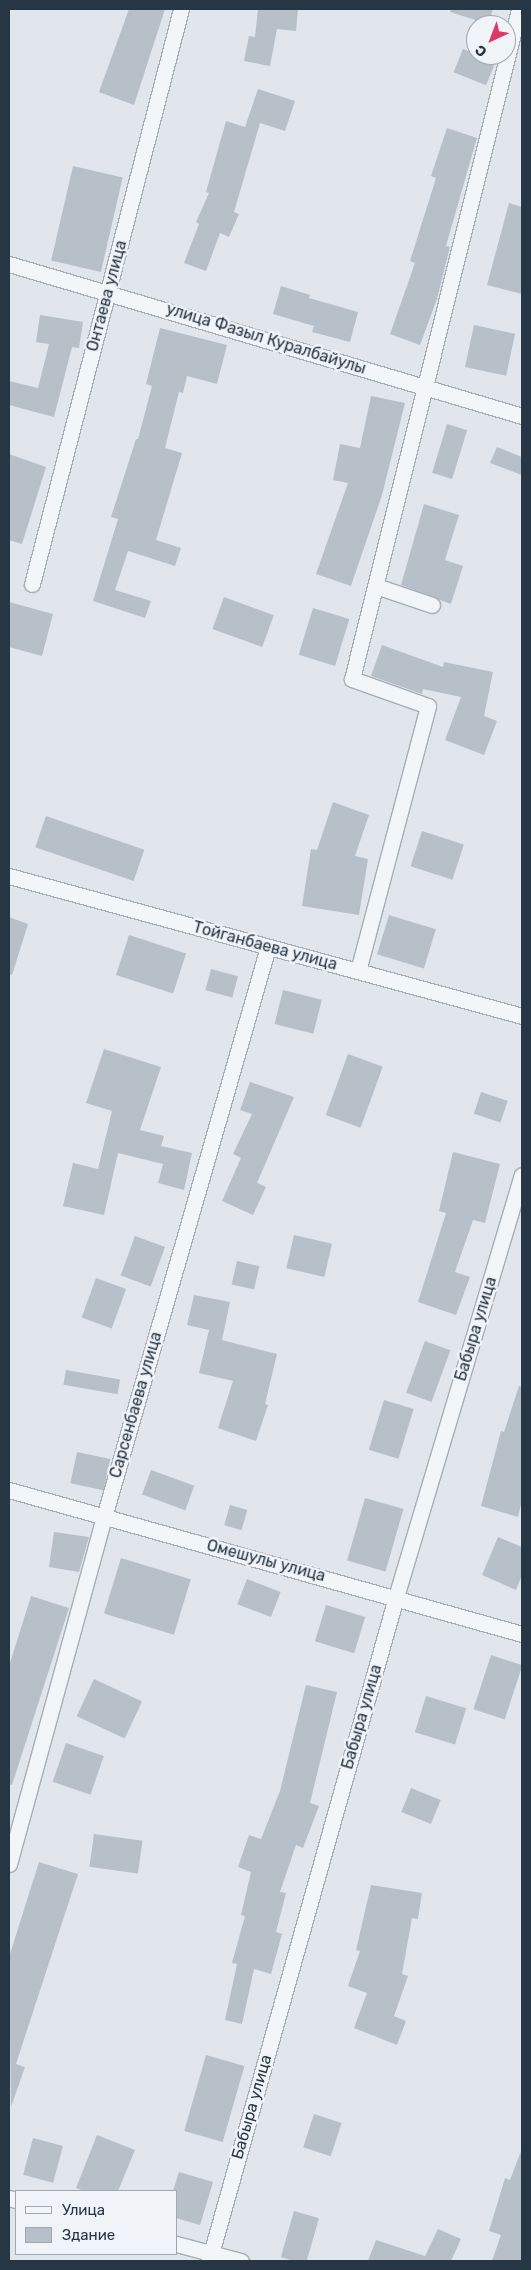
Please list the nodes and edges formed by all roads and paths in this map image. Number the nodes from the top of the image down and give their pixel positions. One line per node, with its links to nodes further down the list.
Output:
1 (181, 9): 4 (street, Онтаева улица)
2 (518, 9): 5 (street)
3 (9, 264): 4 (street, улица Фазыл Куралбайулы)
4 (108, 292): 5 (street, улица Фазыл Куралбайулы); 7 (street, Онтаева улица)
5 (427, 387): 6 (street, улица Фазыл Куралбайулы); 8 (street)
6 (522, 416)
7 (32, 584)
8 (376, 586): 9 (street); 12 (street)
9 (432, 605)
10 (9, 876): 11 (street, Тойганбаева улица)
11 (268, 947): 12 (street, Тойганбаева улица); 16 (street, Сарсенбаева улица)
12 (358, 972): 13 (street, Тойганбаева улица)
13 (522, 1016)
14 (522, 1175): 17 (street, Бабыра улица)
15 (9, 1490): 16 (street, Омешулы улица)
16 (104, 1517): 17 (street, Омешулы улица); 19 (street, Сарсенбаева улица)
17 (396, 1597): 18 (street, Омешулы улица); 21 (street, Бабыра улица)
18 (522, 1634)
19 (9, 1864)
20 (178, 2245): 21 (street)
21 (210, 2257): 22 (street)
22 (240, 2261)

